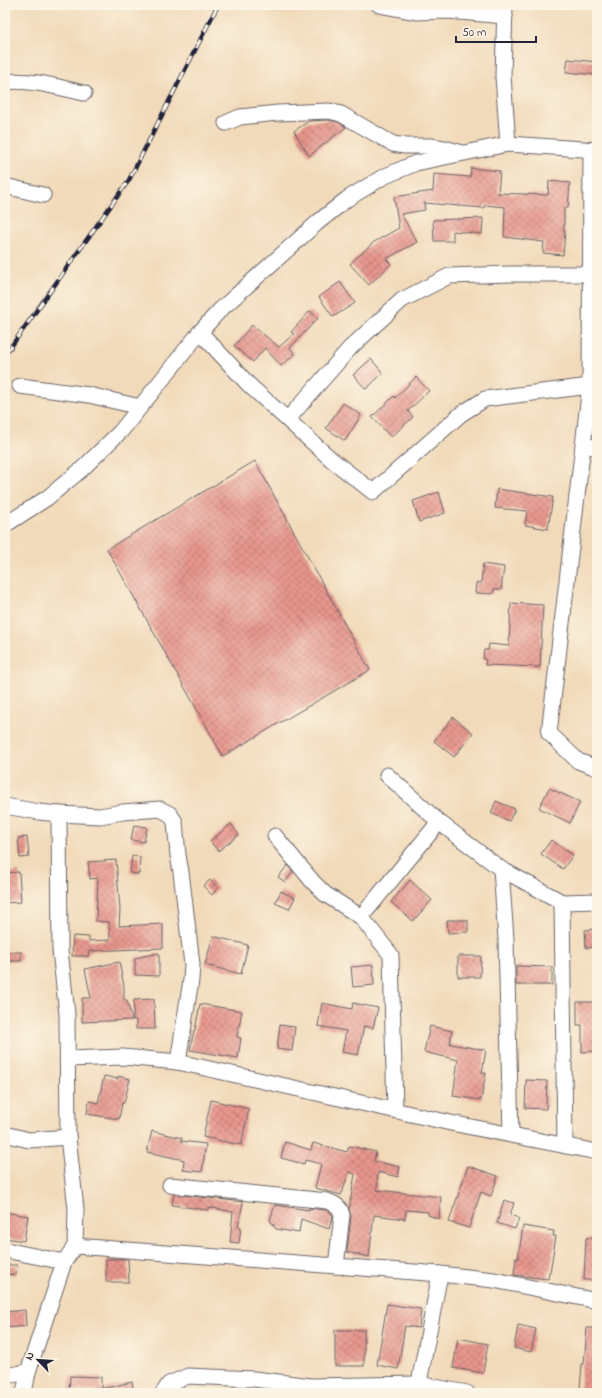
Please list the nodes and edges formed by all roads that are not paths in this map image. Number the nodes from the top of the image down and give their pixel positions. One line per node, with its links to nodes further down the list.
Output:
1 (379, 5): 2 (street)
2 (505, 11): 6 (street)
3 (5, 82): 4 (street)
4 (84, 94)
5 (226, 123): 8 (street)
6 (508, 144): 7 (street); 8 (street)
7 (594, 150): 11 (street)
8 (462, 153): 12 (street)
9 (5, 186): 10 (street)
10 (42, 195)
11 (591, 274): 14 (street); 16 (street)
12 (200, 332): 15 (street); 16 (street)
13 (20, 386): 15 (street)
14 (590, 386): 16 (street); 17 (street)
15 (140, 407): 18 (street)
16 (288, 419)
17 (590, 446): 19 (street)
18 (5, 525)
19 (597, 768)
20 (387, 775): 23 (street)
21 (5, 806): 22 (street)
22 (59, 814): 29 (street); 30 (street)
23 (439, 822): 25 (street); 28 (street)
24 (275, 836): 28 (street)
25 (501, 869): 27 (street); 33 (street)
26 (597, 901): 27 (street)
27 (562, 902): 35 (street)
28 (361, 917): 31 (street)
29 (68, 1059): 30 (street); 34 (street)
30 (178, 1062): 31 (street)
31 (395, 1110): 33 (street)
32 (5, 1134): 34 (street)
33 (511, 1135): 35 (street)
34 (68, 1137): 38 (street)
35 (565, 1146): 36 (street)
36 (597, 1152)
37 (170, 1185): 41 (street)
38 (75, 1246): 40 (street); 41 (street)
39 (5, 1250): 40 (street)
40 (64, 1262): 44 (street)
41 (336, 1266): 42 (street)
42 (440, 1274): 43 (street); 46 (street)
43 (597, 1301)
44 (28, 1372): 45 (street); 48 (street)
45 (5, 1376)
46 (417, 1388): 47 (street); 50 (street)
47 (310, 1390): 49 (street)
48 (24, 1393)
49 (163, 1393)
50 (467, 1393)

